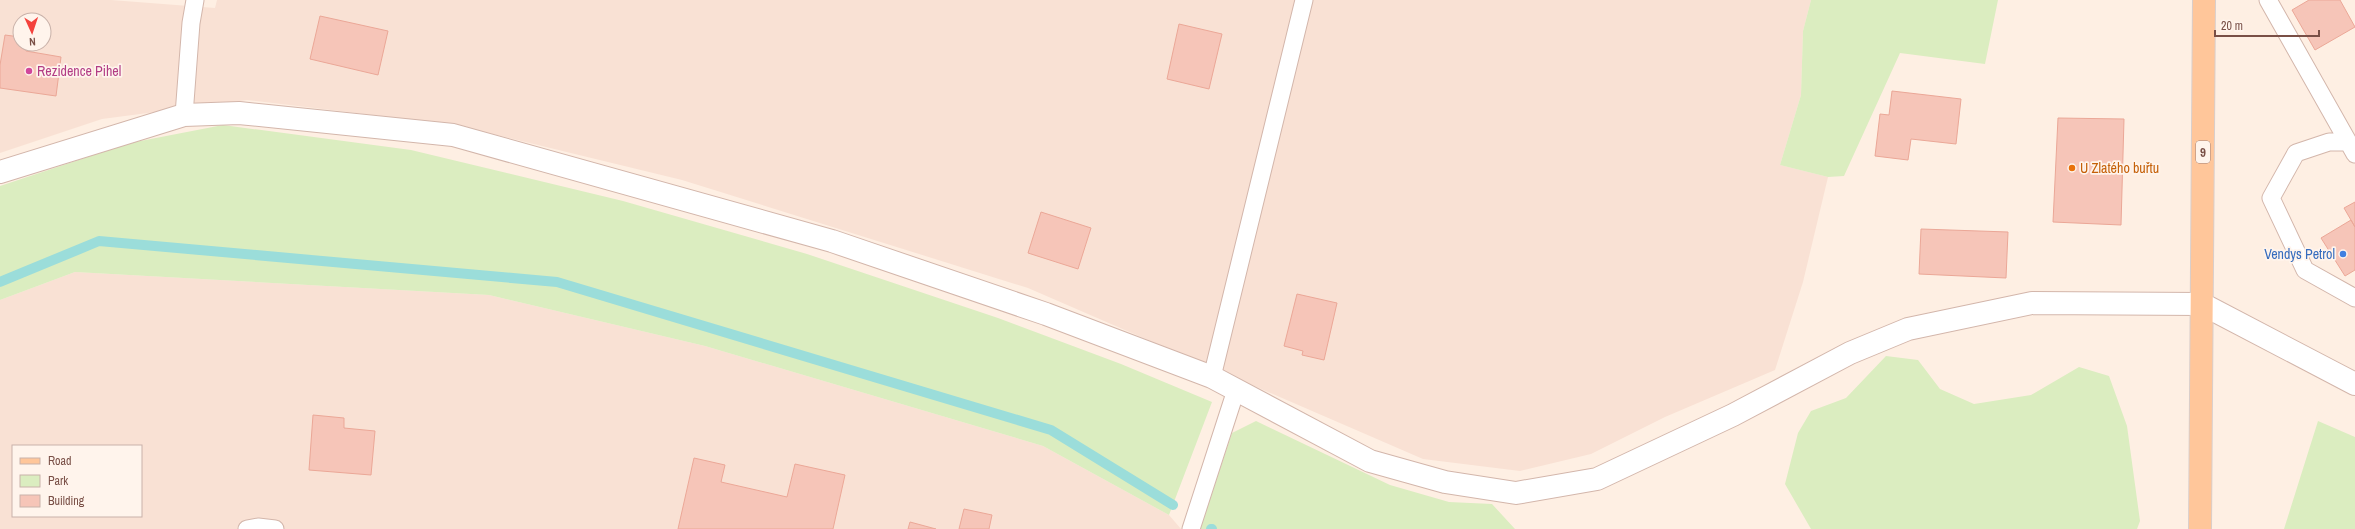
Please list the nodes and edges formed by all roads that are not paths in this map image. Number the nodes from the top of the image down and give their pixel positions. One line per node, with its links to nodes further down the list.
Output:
1 (195, 0): 5 (lane)
2 (1304, 0): 10 (lane)
3 (2204, 0): 9 (main road, 9)
4 (2268, 0): 6 (lane)
5 (184, 115): 7 (street); 10 (street)
6 (2351, 148): 8 (lane)
7 (0, 172)
8 (2355, 298)
9 (2202, 304): 11 (street); 12 (street); 16 (main road, 9)
10 (1212, 377): 12 (street)
11 (2355, 384)
12 (1236, 390): 15 (lane)
13 (247, 529): 14 (lane)
14 (275, 529)
15 (1191, 529)
16 (2200, 529)

